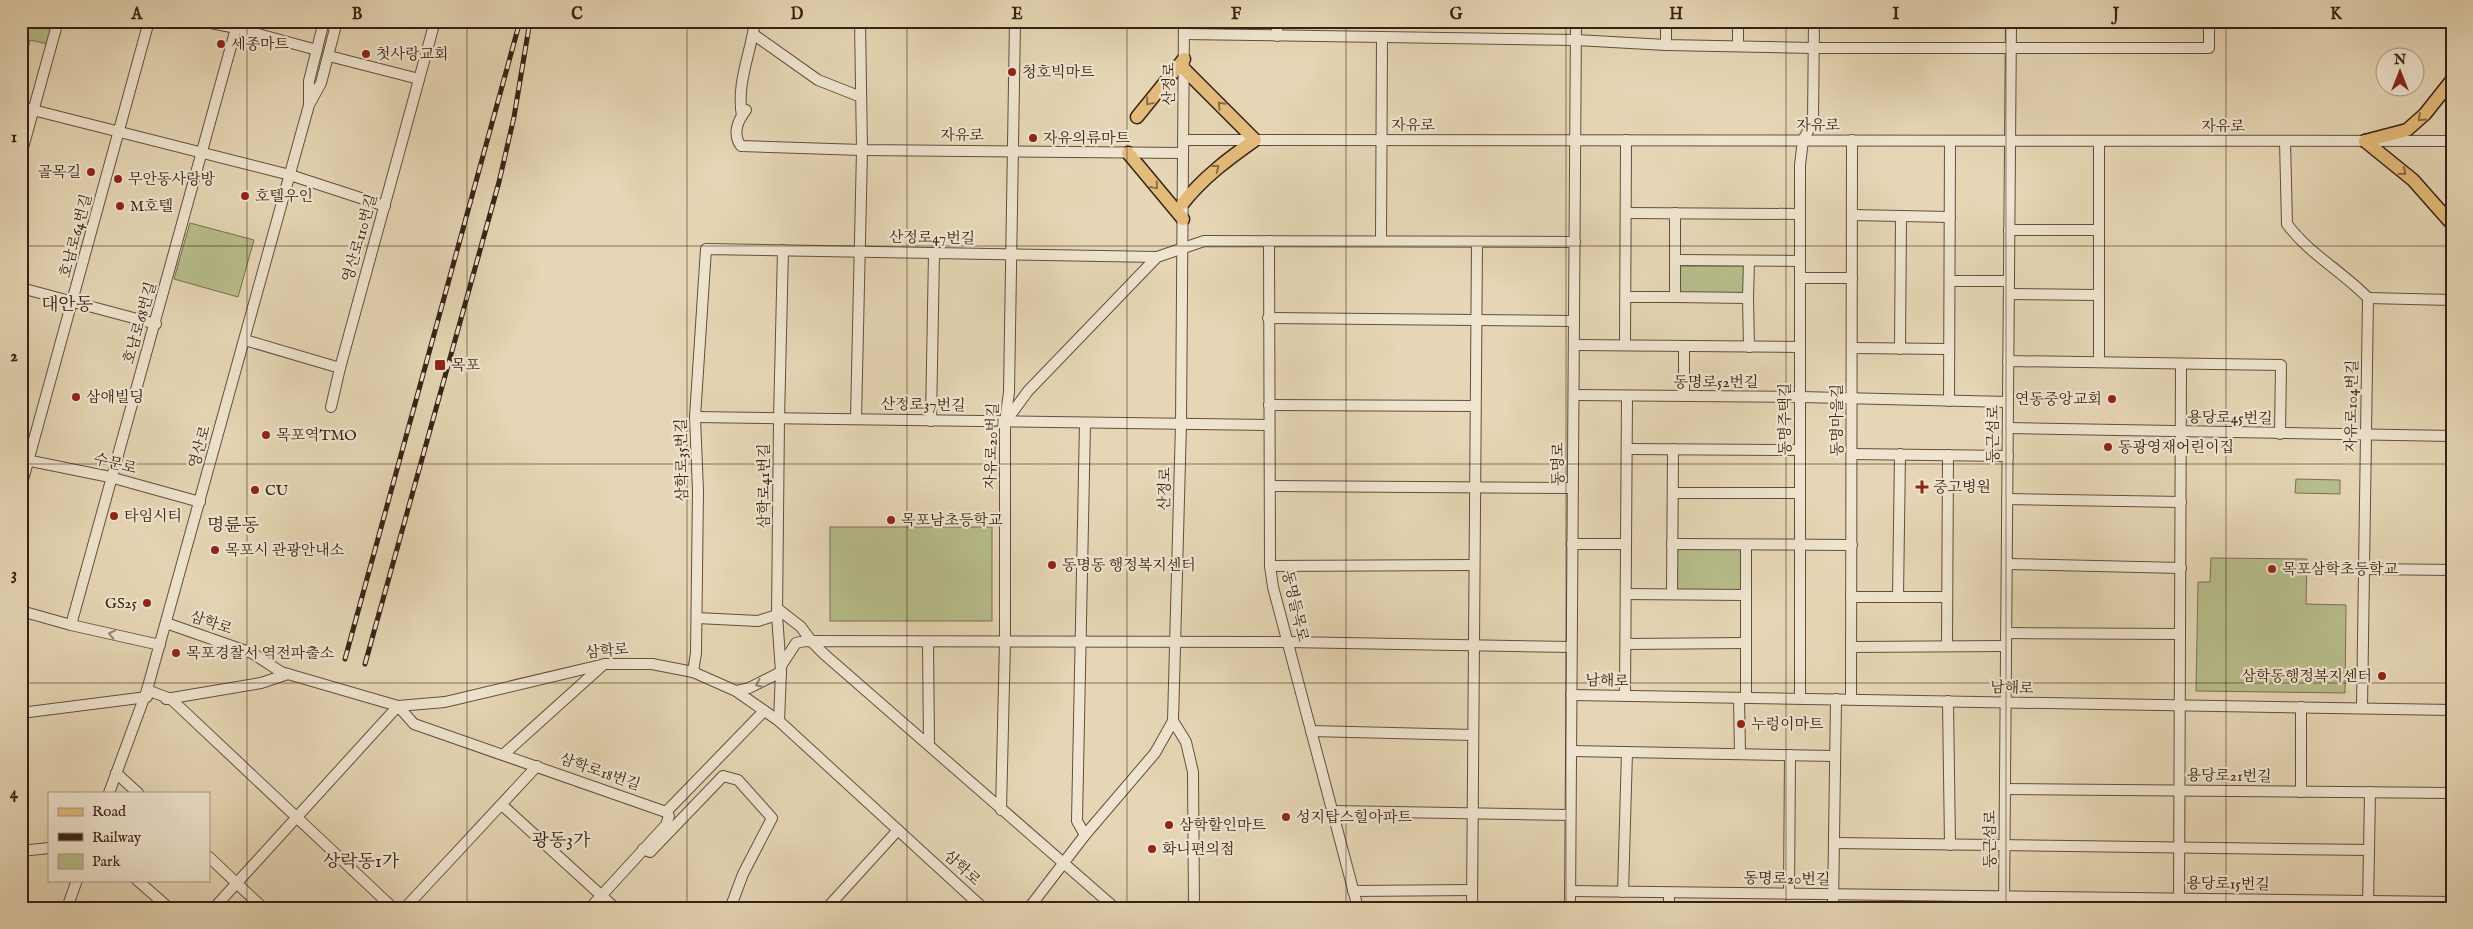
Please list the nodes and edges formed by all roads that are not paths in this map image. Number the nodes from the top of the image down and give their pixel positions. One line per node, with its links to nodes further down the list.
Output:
1 (58, 21): 36 (street)
2 (149, 21): 38 (street, 호남로64번길)
3 (201, 21): 18 (street)
4 (324, 21): 28 (street, 영산로)
5 (337, 21): 29 (street, 영산로)
6 (435, 21): 31 (street, 영산로110번길)
7 (755, 21): 19 (street)
8 (860, 21): 33 (street)
9 (1015, 21): 53 (street, 자유로20번길)
10 (1184, 21): 20 (street, 산정로)
11 (1277, 21): 21 (street)
12 (1576, 21): 23 (street, 동명로)
13 (1666, 21): 24 (street)
14 (1738, 21): 25 (street)
15 (1814, 21): 27 (street)
16 (2011, 21): 26 (street, 둥근섬로)
17 (2209, 21): 26 (street)
18 (237, 25): 28 (street); 56 (street, 호남로68번길)
19 (753, 34): 33 (street); 52 (street, 자유로)
20 (1184, 34): 21 (street); 30 (street, 산정로)
21 (1277, 36): 22 (street)
22 (1382, 37): 23 (street); 41 (street)
23 (1576, 40): 24 (street); 42 (street, 동명로)
24 (1666, 45): 25 (street)
25 (1738, 46): 27 (street)
26 (2010, 47): 27 (street); 47 (street, 둥근섬로)
27 (1813, 48): 44 (street)
28 (317, 50): 34 (street, 영산로)
29 (329, 56): 31 (street); 34 (street, 영산로)
30 (1184, 64): 37 (main road, one-way to 37); 39 (street, 산정로); 40 (main road, one-way to 30)
31 (419, 79): 60 (street, 영산로110번길)
32 (2452, 80): 50 (main road, one-way to 50)
33 (861, 97): 52 (street)
34 (309, 105): 58 (street, 영산로)
35 (21, 107): 36 (street)
36 (34, 110): 38 (street); 57 (street)
37 (1137, 117)
38 (120, 132): 56 (street); 97 (street, 호남로64번길)
39 (1184, 140): 40 (street, 자유로); 55 (street, 산정로)
40 (1255, 140): 41 (street, 자유로); 59 (main road, one-way to 40)
41 (1382, 140): 42 (street, 자유로); 72 (street)
42 (1576, 140): 43 (street, 자유로); 74 (street, 동명로)
43 (1626, 140): 44 (street, 자유로); 61 (street)
44 (1803, 140): 45 (street, 자유로); 63 (street, 동명주택길)
45 (1852, 140): 46 (street, 자유로); 64 (street, 동명마을길)
46 (1950, 141): 47 (street, 자유로); 66 (street)
47 (2010, 141): 48 (street, 자유로); 69 (street, 둥근섬로)
48 (2098, 141): 49 (street, 자유로); 70 (street)
49 (2285, 141): 50 (street, 자유로); 95 (street)
50 (2365, 141): 51 (street, 자유로); 68 (main road, one-way to 68)
51 (2452, 141)
52 (862, 150): 53 (street, 자유로); 78 (street)
53 (1013, 150): 54 (street, 자유로); 80 (street, 자유로20번길)
54 (1128, 152): 55 (street, 자유로); 67 (main road, one-way to 67)
55 (1183, 153): 59 (street, 산정로)
56 (202, 154): 58 (street); 101 (street, 호남로68번길)
57 (21, 155)
58 (290, 175): 60 (street); 102 (street, 영산로)
59 (1183, 204): 67 (street, 산정로)
60 (385, 206): 114 (street, 영산로110번길)
61 (1626, 213): 62 (street); 92 (street)
62 (1675, 213): 63 (street); 82 (street)
63 (1800, 214): 84 (street, 동명주택길)
64 (1852, 215): 65 (street); 86 (street, 동명마을길)
65 (1900, 216): 66 (street); 109 (street)
66 (1950, 217): 87 (street)
67 (1183, 219): 77 (street, 산정로)
68 (2452, 224)
69 (2009, 230): 70 (street); 88 (street, 둥근섬로)
70 (2098, 230): 91 (street)
71 (1269, 241): 72 (street); 77 (street); 98 (street, 동명들목로)
72 (1381, 241): 73 (street)
73 (1476, 242): 74 (street); 99 (street)
74 (1574, 242): 100 (street, 동명로)
75 (706, 248): 76 (street, 산정로47번길); 125 (street, 삼학로35번길)
76 (783, 250): 78 (street, 산정로47번길); 126 (street, 삼학로41번길)
77 (1183, 250): 81 (street); 131 (street, 산정로)
78 (859, 252): 79 (street, 산정로47번길); 127 (street)
79 (934, 253): 80 (street, 산정로47번길); 128 (street)
80 (1011, 255): 81 (street, 산정로47번길); 129 (street, 자유로20번길)
81 (1158, 258): 129 (street)
82 (1675, 260): 83 (street); 93 (street)
83 (1749, 261): 84 (street); 94 (street)
84 (1800, 261): 85 (street, 동명주택길)
85 (1800, 278): 86 (street); 107 (street, 동명주택길)
86 (1852, 278): 108 (street, 동명마을길)
87 (1950, 281): 88 (street); 110 (street)
88 (2009, 281): 90 (street, 둥근섬로)
89 (21, 288): 97 (street)
90 (2009, 294): 91 (street); 111 (street, 둥근섬로)
91 (2098, 295): 112 (street)
92 (1626, 297): 93 (street); 104 (street)
93 (1675, 297): 94 (street)
94 (1748, 298): 106 (street)
95 (2368, 298): 96 (street); 136 (street, 자유로104번길)
96 (2452, 300)
97 (73, 302): 101 (street); 145 (street, 호남로64번길)
98 (1268, 318): 99 (street); 122 (street, 동명들목로)
99 (1476, 321): 100 (street); 124 (street)
100 (1574, 321): 103 (street, 동명로)
101 (156, 324): 146 (street, 호남로68번길)
102 (245, 340): 114 (street); 154 (street, 영산로)
103 (1574, 345): 104 (street); 115 (street, 동명로)
104 (1626, 345): 105 (street)
105 (1684, 346): 106 (street); 117 (street)
106 (1749, 347): 107 (street)
107 (1800, 347): 118 (street, 동명주택길)
108 (1852, 348): 109 (street); 119 (street, 동명마을길)
109 (1900, 349): 110 (street)
110 (1949, 349): 120 (street)
111 (2008, 360): 112 (street); 121 (street, 둥근섬로)
112 (2098, 362): 113 (street)
113 (2182, 364): 134 (street); 135 (street)
114 (340, 368): 123 (street, 영산로110번길)
115 (1574, 395): 116 (street, 동명로52번길); 150 (street, 동명로)
116 (1627, 396): 117 (street, 동명로52번길); 138 (street)
117 (1684, 396): 118 (street, 동명로52번길)
118 (1800, 397): 119 (street, 동명로52번길); 140 (street, 동명주택길)
119 (1852, 398): 120 (street, 동명로52번길); 141 (street, 동명마을길)
120 (1949, 401): 121 (street, 동명로52번길)
121 (2008, 402): 133 (street, 둥근섬로)
122 (1269, 405): 124 (street); 132 (street, 동명들목로)
123 (331, 406)
124 (1476, 406): 149 (street)
125 (695, 417): 126 (street, 산정로37번길); 176 (street, 삼학로35번길)
126 (779, 418): 127 (street, 산정로37번길); 175 (street, 삼학로41번길)
127 (856, 419): 128 (street, 산정로37번길)
128 (931, 420): 129 (street, 산정로37번길)
129 (1005, 422): 130 (street, 산정로37번길); 181 (street, 자유로20번길)
130 (1085, 423): 131 (street, 산정로37번길); 182 (street)
131 (1181, 424): 132 (street, 산정로37번길); 185 (street, 산정로)
132 (1269, 425): 147 (street, 동명들목로)
133 (2008, 428): 134 (street, 용당로45번길); 144 (street, 둥근섬로)
134 (2181, 432): 135 (street, 용당로45번길); 155 (street)
135 (2280, 434): 136 (street, 용당로45번길)
136 (2366, 435): 137 (street, 용당로45번길); 166 (street, 자유로104번길)
137 (2452, 436)
138 (1626, 449): 139 (street); 157 (street)
139 (1673, 449): 140 (street); 151 (street)
140 (1800, 450): 152 (street, 동명주택길)
141 (1852, 454): 142 (street); 161 (street, 동명마을길)
142 (1900, 454): 143 (street); 172 (street)
143 (1948, 455): 144 (street); 173 (street)
144 (2008, 456): 153 (street, 둥근섬로)
145 (25, 460): 146 (street, 수문로); 148 (street, 호남로64번길)
146 (110, 477): 154 (street, 수문로); 178 (street, 호남로68번길)
147 (1270, 486): 149 (street); 164 (street, 동명들목로)
148 (21, 487)
149 (1475, 487): 150 (street); 163 (street)
150 (1573, 488): 156 (street, 동명로)
151 (1673, 493): 152 (street); 158 (street)
152 (1800, 493): 160 (street, 동명주택길)
153 (2007, 499): 155 (street); 162 (street, 둥근섬로)
154 (200, 502): 177 (street, 영산로)
155 (2181, 502): 165 (street)
156 (1572, 544): 157 (street); 193 (street, 동명로)
157 (1626, 544): 168 (street)
158 (1672, 544): 159 (street); 169 (street)
159 (1746, 544): 160 (street); 170 (street)
160 (1800, 545): 161 (street); 204 (street, 동명주택길)
161 (1852, 545): 171 (street, 동명마을길)
162 (2007, 564): 165 (street); 179 (street, 둥근섬로)
163 (1474, 565): 164 (street); 190 (street)
164 (1270, 566): 186 (street, 동명들목로)
165 (2181, 568): 180 (street)
166 (2364, 569): 167 (street); 213 (street, 자유로104번길)
167 (2452, 570)
168 (1626, 594): 169 (street); 188 (street)
169 (1672, 594): 170 (street)
170 (1746, 595): 187 (street)
171 (1851, 597): 172 (street); 194 (street, 동명마을길)
172 (1898, 597): 173 (street)
173 (1947, 597): 191 (street)
174 (21, 611): 178 (street)
175 (778, 612): 176 (street); 183 (street); 196 (street, 삼학로41번길)
176 (697, 618): 197 (street, 삼학로35번길)
177 (166, 623): 189 (street, 영산로); 198 (street, 삼학로)
178 (70, 625): 189 (street, one-way to 178)
179 (2006, 633): 180 (street); 192 (street, 둥근섬로)
180 (2180, 634): 211 (street)
181 (1005, 641): 182 (street); 184 (street); 238 (street, 자유로20번길)
182 (1082, 641): 185 (street); 246 (street)
183 (812, 642): 184 (street); 196 (street); 221 (street)
184 (928, 642): 221 (street)
185 (1177, 642): 186 (street); 218 (street, 산정로)
186 (1287, 642): 190 (street); 219 (street, 동명들목로)
187 (1746, 643): 188 (street); 203 (street)
188 (1626, 644): 202 (street)
189 (160, 645): 200 (street, 영산로)
190 (1474, 645): 193 (street); 220 (street)
191 (1947, 646): 192 (street); 194 (street)
192 (2006, 646): 209 (street, 둥근섬로)
193 (1572, 647): 201 (street, 동명로)
194 (1851, 647): 207 (street, 동명마을길)
195 (605, 664): 197 (street, 삼학로); 210 (street, 삼학로); 224 (street)
196 (781, 669): 199 (street, one-way to 199); 217 (street, 삼학로41번길)
197 (693, 672): 199 (street, 삼학로)
198 (288, 674): 205 (street); 210 (street, 삼학로)
199 (736, 691): 215 (street, 삼학로)
200 (145, 693): 205 (street); 216 (street); 229 (street, 영산로)
201 (1571, 696): 202 (street, 남해로); 222 (street, 동명로)
202 (1626, 696): 203 (street, 남해로)
203 (1742, 697): 204 (street, 남해로); 225 (street)
204 (1800, 698): 206 (street, 남해로)
205 (170, 699): 244 (street)
206 (1836, 699): 207 (street, 남해로); 227 (street)
207 (1851, 699): 208 (street, 남해로)
208 (1948, 701): 209 (street, 남해로); 248 (street)
209 (2006, 702): 211 (street, 남해로); 230 (street, 둥근섬로)
210 (398, 706): 224 (street, 삼학로18번길); 244 (street)
211 (2180, 706): 212 (street, 남해로); 231 (street)
212 (2301, 708): 213 (street, 남해로); 234 (street)
213 (2362, 708): 214 (street, 남해로)
214 (2452, 710)
215 (764, 711): 217 (street, 삼학로); 240 (street)
216 (21, 713)
217 (779, 721): 245 (street, 삼학로)
218 (1173, 722): 246 (street, 산정로); 286 (street)
219 (1310, 731): 220 (street); 239 (street, 동명들목로)
220 (1473, 735): 241 (street)
221 (929, 745): 238 (street)
222 (1571, 751): 223 (street); 243 (street, 동명로)
223 (1626, 752): 225 (street); 264 (street)
224 (504, 754): 228 (street, 삼학로18번길)
225 (1740, 754): 226 (street)
226 (1790, 755): 227 (street); 266 (street)
227 (1835, 756): 247 (street)
228 (537, 766): 237 (street); 240 (street, 삼학로18번길)
229 (116, 773): 232 (street, 영산로); 233 (street)
230 (2005, 789): 231 (street, 용당로21번길); 249 (street, 둥근섬로)
231 (2180, 790): 234 (street, 용당로21번길); 251 (street)
232 (109, 792)
233 (137, 792)
234 (2301, 792): 235 (street, 용당로21번길)
235 (2370, 792): 236 (street, 용당로21번길); 253 (street)
236 (2452, 793)
237 (502, 805): 267 (street); 278 (street)
238 (1001, 810): 256 (street)
239 (1333, 811): 241 (street); 262 (street, 동명들목로)
240 (666, 812): 252 (street)
241 (1472, 814): 243 (street); 261 (street)
242 (2452, 814): 257 (street)
243 (1570, 815): 263 (street, 동명로)
244 (298, 818): 260 (street); 277 (street)
245 (898, 830): 282 (street); 283 (street, 삼학로)
246 (1085, 835): 256 (street, 산정로)
247 (1834, 843): 248 (street); 268 (street)
248 (1950, 845): 249 (street)
249 (2005, 845): 251 (street); 269 (street, 둥근섬로)
250 (48, 848): 254 (street)
251 (2180, 848): 253 (street); 270 (street)
252 (643, 850): 267 (street); 281 (street)
253 (2369, 850): 271 (street)
254 (21, 852)
255 (210, 858): 260 (street)
256 (1063, 864): 284 (street, 산정로); 285 (street)
257 (2451, 875): 272 (street)
258 (76, 882): 273 (street)
259 (139, 882): 274 (street)
260 (238, 883): 275 (street); 276 (street)
261 (1472, 890): 262 (street); 288 (street)
262 (1353, 891): 287 (street, 동명들목로)
263 (1570, 892): 264 (street, 동명로20번길); 289 (street, 동명로)
264 (1623, 892): 265 (street, 동명로20번길)
265 (1669, 893): 266 (street, 동명로20번길); 290 (street)
266 (1789, 894): 268 (street, 동명로20번길)
267 (601, 895): 279 (street); 280 (street)
268 (1834, 895): 269 (street, 동명로20번길); 291 (street)
269 (2004, 896): 270 (street, 용당로15번길); 292 (street, 둥근섬로)
270 (2180, 903): 271 (street, 용당로15번길)
271 (2368, 904): 272 (street, 용당로15번길)
272 (2451, 905)
273 (68, 908)
274 (169, 908)
275 (214, 908)
276 (263, 908)
277 (393, 908)
278 (406, 908)
279 (590, 908)
280 (615, 908)
281 (733, 908)
282 (827, 908)
283 (983, 908)
284 (1029, 908)
285 (1115, 908)
286 (1194, 908)
287 (1358, 908)
288 (1472, 908)
289 (1570, 908)
290 (1669, 908)
291 (1833, 908)
292 (2004, 908)

